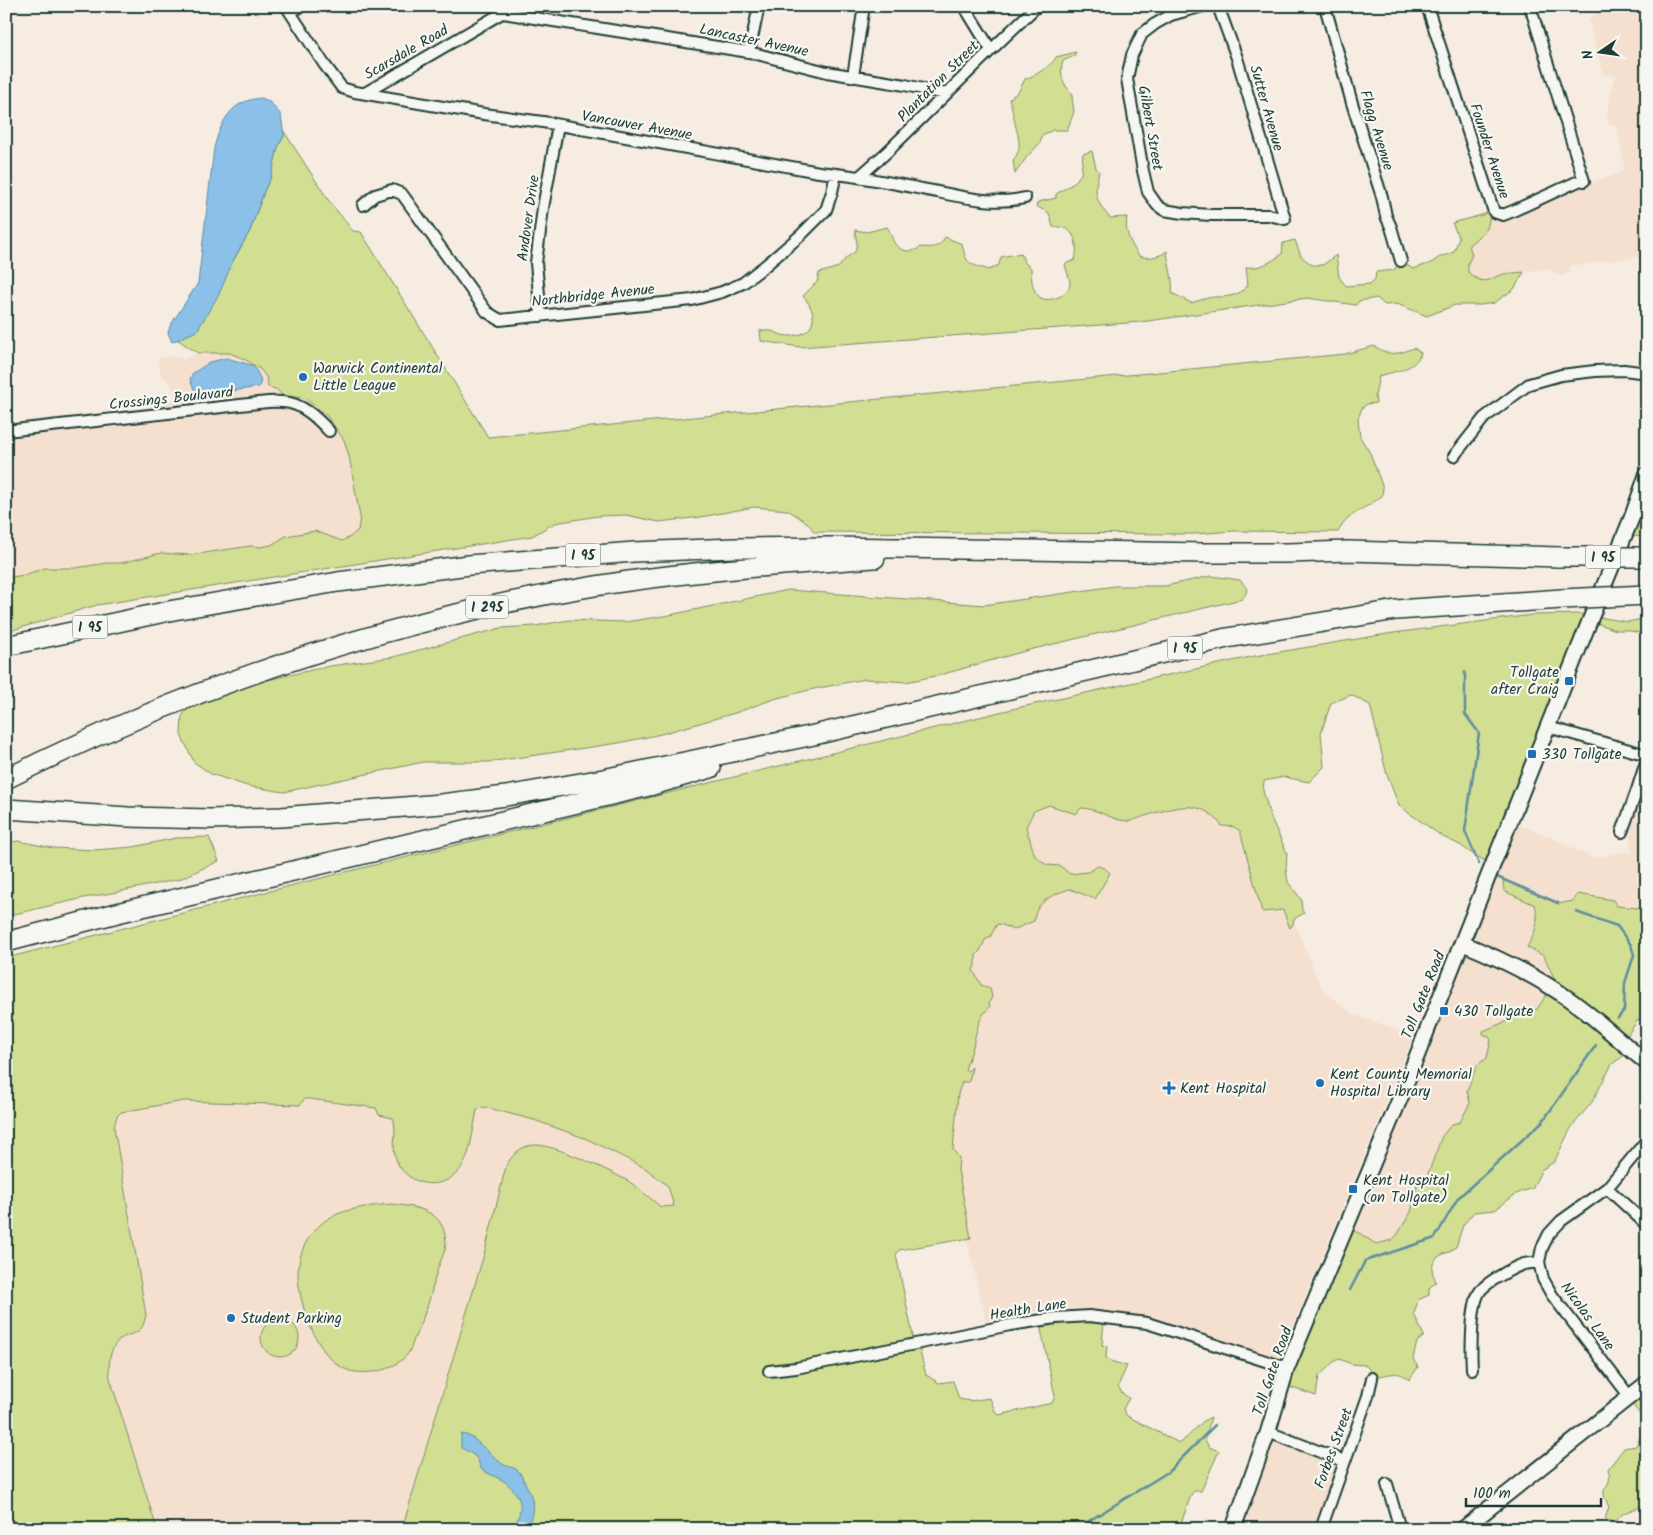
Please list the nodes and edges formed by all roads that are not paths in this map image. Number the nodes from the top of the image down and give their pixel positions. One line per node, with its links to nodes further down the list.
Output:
1 (302, 6): 12 (street)
2 (514, 6): 13 (street, Scarsdale Road)
3 (759, 6): 15 (street)
4 (864, 6): 16 (street)
5 (964, 6): 14 (street)
6 (1037, 6): 14 (street, Plantation Street)
7 (1203, 6): 24 (street, Gilbert Street)
8 (1218, 6): 24 (street, Sutter Avenue)
9 (1325, 6): 25 (street, Flagg Avenue)
10 (1427, 6): 11 (street, Founder Avenue)
11 (1530, 6)
12 (288, 9): 17 (street, Vancouver Avenue)
13 (501, 10): 15 (street, Lancaster Avenue); 17 (street, Scarsdale Road)
14 (991, 50): 18 (street, Plantation Street)
15 (749, 52): 16 (street, Lancaster Avenue)
16 (853, 76): 18 (street, Lancaster Avenue)
17 (365, 93): 19 (street, Vancouver Avenue)
18 (946, 94): 21 (street, Plantation Street)
19 (558, 125): 20 (street, Vancouver Avenue); 26 (street, Andover Drive)
20 (836, 174): 21 (street, Vancouver Avenue); 26 (street, Northbridge Avenue)
21 (860, 176): 22 (street, Vancouver Avenue)
22 (1025, 198)
23 (363, 205): 26 (street, Northbridge Avenue)
24 (1285, 219)
25 (1401, 262)
26 (541, 316)
27 (1647, 373): 30 (street)
28 (6, 431): 29 (street, Crossings Boulavard)
29 (330, 431)
30 (1454, 456)
31 (1647, 474): 38 (main road, Toll Gate Road)
32 (996, 549): 33 (highway, I 95, bridge); 35 (highway, I 95); 42 (highway, I 295)
33 (1647, 557)
34 (1647, 595): 39 (highway, I 95, bridge)
35 (174, 610): 36 (highway); 37 (highway, I 95)
36 (6, 634)
37 (6, 646)
38 (1548, 727): 40 (street); 46 (main road, Toll Gate Road)
39 (814, 735): 43 (highway, I 95); 45 (highway)
40 (1647, 754)
41 (1647, 759): 44 (street)
42 (6, 779)
43 (6, 809)
44 (1622, 832)
45 (12, 941)
46 (1462, 942): 47 (main road); 52 (main road, Toll Gate Road)
47 (1647, 1062)
48 (1647, 1140): 49 (street)
49 (1607, 1188): 50 (street); 51 (street)
50 (1647, 1225)
51 (1539, 1262): 53 (street); 57 (street, Nicolas Lane)
52 (1287, 1368): 54 (street, Health Lane); 58 (main road, Toll Gate Road)
53 (1472, 1369)
54 (770, 1372)
55 (1372, 1378): 59 (street, Forbes Street)
56 (1647, 1383): 57 (main road)
57 (1630, 1397): 64 (main road)
58 (1268, 1432): 59 (street); 61 (main road, Toll Gate Road)
59 (1344, 1461): 62 (street, Forbes Street)
60 (1387, 1484): 63 (street)
61 (1233, 1529)
62 (1321, 1529)
63 (1400, 1529)
64 (1463, 1529)

